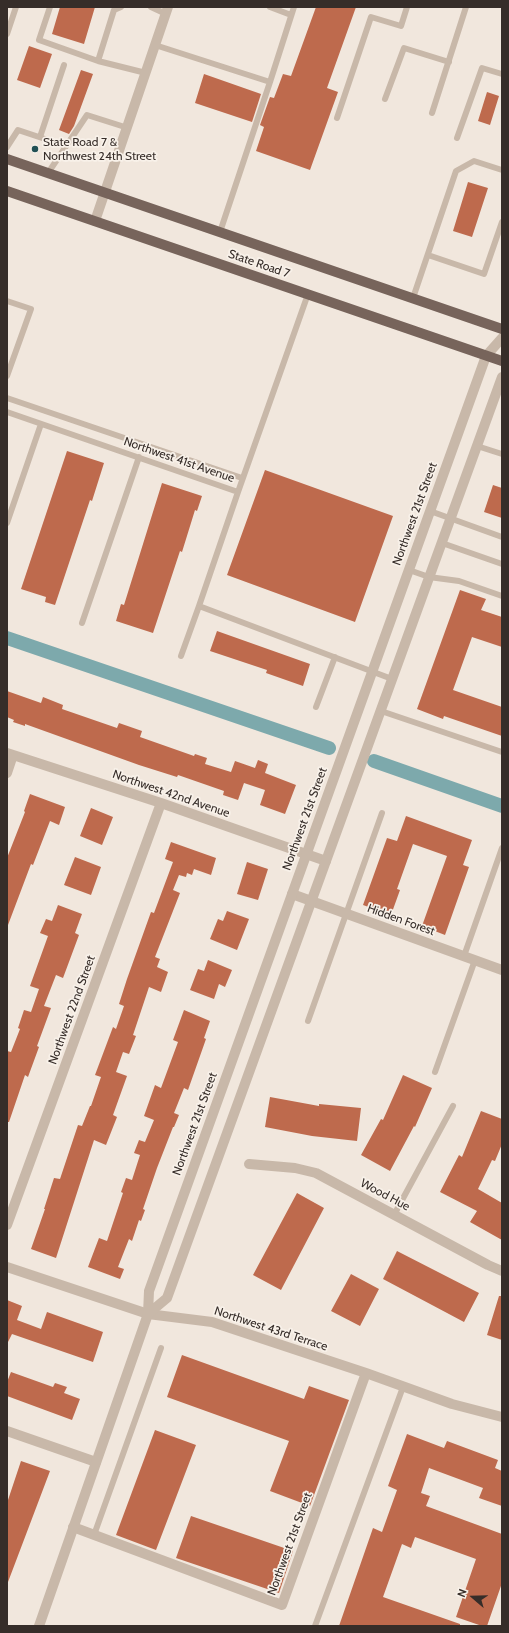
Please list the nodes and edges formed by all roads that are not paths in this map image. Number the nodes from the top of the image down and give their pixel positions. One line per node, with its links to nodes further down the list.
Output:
1 (16, 7): 11 (lane)
2 (50, 7): 13 (lane)
3 (121, 7): 13 (lane)
4 (151, 7): 9 (lane)
5 (270, 7): 10 (lane)
6 (294, 7): 10 (lane)
7 (407, 7): 21 (lane)
8 (466, 7): 14 (lane)
9 (167, 10): 12 (street)
10 (291, 15): 18 (lane)
11 (7, 34)
12 (155, 45): 16 (street); 18 (lane)
13 (98, 61): 16 (lane)
14 (449, 62): 19 (lane); 20 (lane)
15 (64, 65): 23 (lane)
16 (146, 73): 22 (street)
17 (502, 74): 24 (lane)
18 (270, 82): 34 (lane)
19 (385, 99)
20 (432, 113)
21 (337, 118)
22 (128, 128): 25 (lane); 31 (street)
23 (40, 137): 25 (lane); 26 (lane)
24 (458, 138)
25 (66, 146): 29 (lane)
26 (7, 147)
27 (7, 159): 29 (main road, State Road 7)
28 (502, 170): 35 (lane)
29 (48, 173): 31 (main road, State Road 7)
30 (7, 191): 32 (main road, State Road 7)
31 (106, 193): 32 (street); 34 (main road, State Road 7)
32 (95, 221): 36 (main road, State Road 7)
33 (502, 222): 35 (lane)
34 (220, 232): 37 (main road, State Road 7)
35 (428, 255): 37 (lane)
36 (308, 294): 41 (main road, State Road 7); 51 (lane)
37 (413, 298): 39 (main road, State Road 7)
38 (7, 301): 43 (lane)
39 (502, 329)
40 (502, 338): 41 (street, Northwest 21st Street)
41 (486, 356): 42 (main road, State Road 7); 53 (street, Northwest 21st Street)
42 (502, 361)
43 (7, 376)
44 (502, 377): 48 (street)
45 (7, 398): 51 (lane)
46 (7, 412): 47 (lane, Northwest 41st Avenue)
47 (41, 424): 50 (lane, Northwest 41st Avenue); 55 (lane)
48 (477, 446): 49 (lane); 54 (street)
49 (502, 454)
50 (139, 457): 52 (lane, Northwest 41st Avenue); 63 (lane)
51 (242, 478): 52 (lane)
52 (238, 492): 62 (lane, Northwest 41st Avenue)
53 (430, 511): 54 (lane); 59 (street, Northwest 21st Street)
54 (451, 518): 56 (lane); 57 (street)
55 (7, 523)
56 (502, 537)
57 (442, 543): 58 (lane); 60 (street)
58 (502, 564)
59 (409, 570): 60 (lane); 66 (street, Northwest 21st Street)
60 (429, 577): 61 (lane); 67 (street)
61 (502, 596)
62 (199, 606): 64 (lane, Northwest 41st Avenue); 65 (lane)
63 (82, 623)
64 (181, 656)
65 (335, 657): 66 (lane); 68 (lane)
66 (372, 671): 67 (lane); 76 (street, Northwest 21st Street)
67 (392, 678): 69 (street)
68 (316, 708)
69 (381, 711): 70 (lane); 77 (street)
70 (502, 752)
71 (10, 754): 72 (street); 73 (street, Northwest 42nd Avenue)
72 (7, 773)
73 (161, 803): 76 (street, Northwest 42nd Avenue); 89 (street, Northwest 22nd Street)
74 (382, 813): 80 (lane)
75 (502, 848): 81 (lane)
76 (306, 854): 77 (street, Northwest 42nd Avenue); 78 (street, Northwest 21st Street)
77 (326, 861): 79 (street)
78 (292, 894): 79 (street, Hidden Forest); 92 (street, Northwest 21st Street)
79 (311, 901): 80 (street, Hidden Forest); 92 (street)
80 (346, 914): 81 (street, Hidden Forest); 84 (lane)
81 (464, 956): 82 (street, Hidden Forest)
82 (475, 960): 83 (street, Hidden Forest); 85 (lane)
83 (502, 970)
84 (308, 1021)
85 (435, 1072)
86 (453, 1106): 88 (lane)
87 (249, 1164): 88 (street, Wood Hue)
88 (394, 1215): 91 (street, Wood Hue)
89 (7, 1225)
90 (7, 1267): 92 (street, Northwest 43rd Terrace)
91 (502, 1271)
92 (148, 1314): 94 (street, Northwest 43rd Terrace); 98 (street, Northwest 21st Street)
93 (161, 1348): 100 (lane)
94 (366, 1373): 95 (street, Northwest 43rd Terrace); 100 (street, Northwest 21st Street)
95 (403, 1386): 96 (street, Northwest 43rd Terrace); 102 (lane)
96 (502, 1417)
97 (7, 1431): 98 (street)
98 (96, 1462): 99 (street, Northwest 21st Street)
99 (74, 1527): 100 (street, Northwest 21st Street); 101 (street, Northwest 21st Street)
100 (94, 1535)
101 (39, 1626)
102 (315, 1626)

